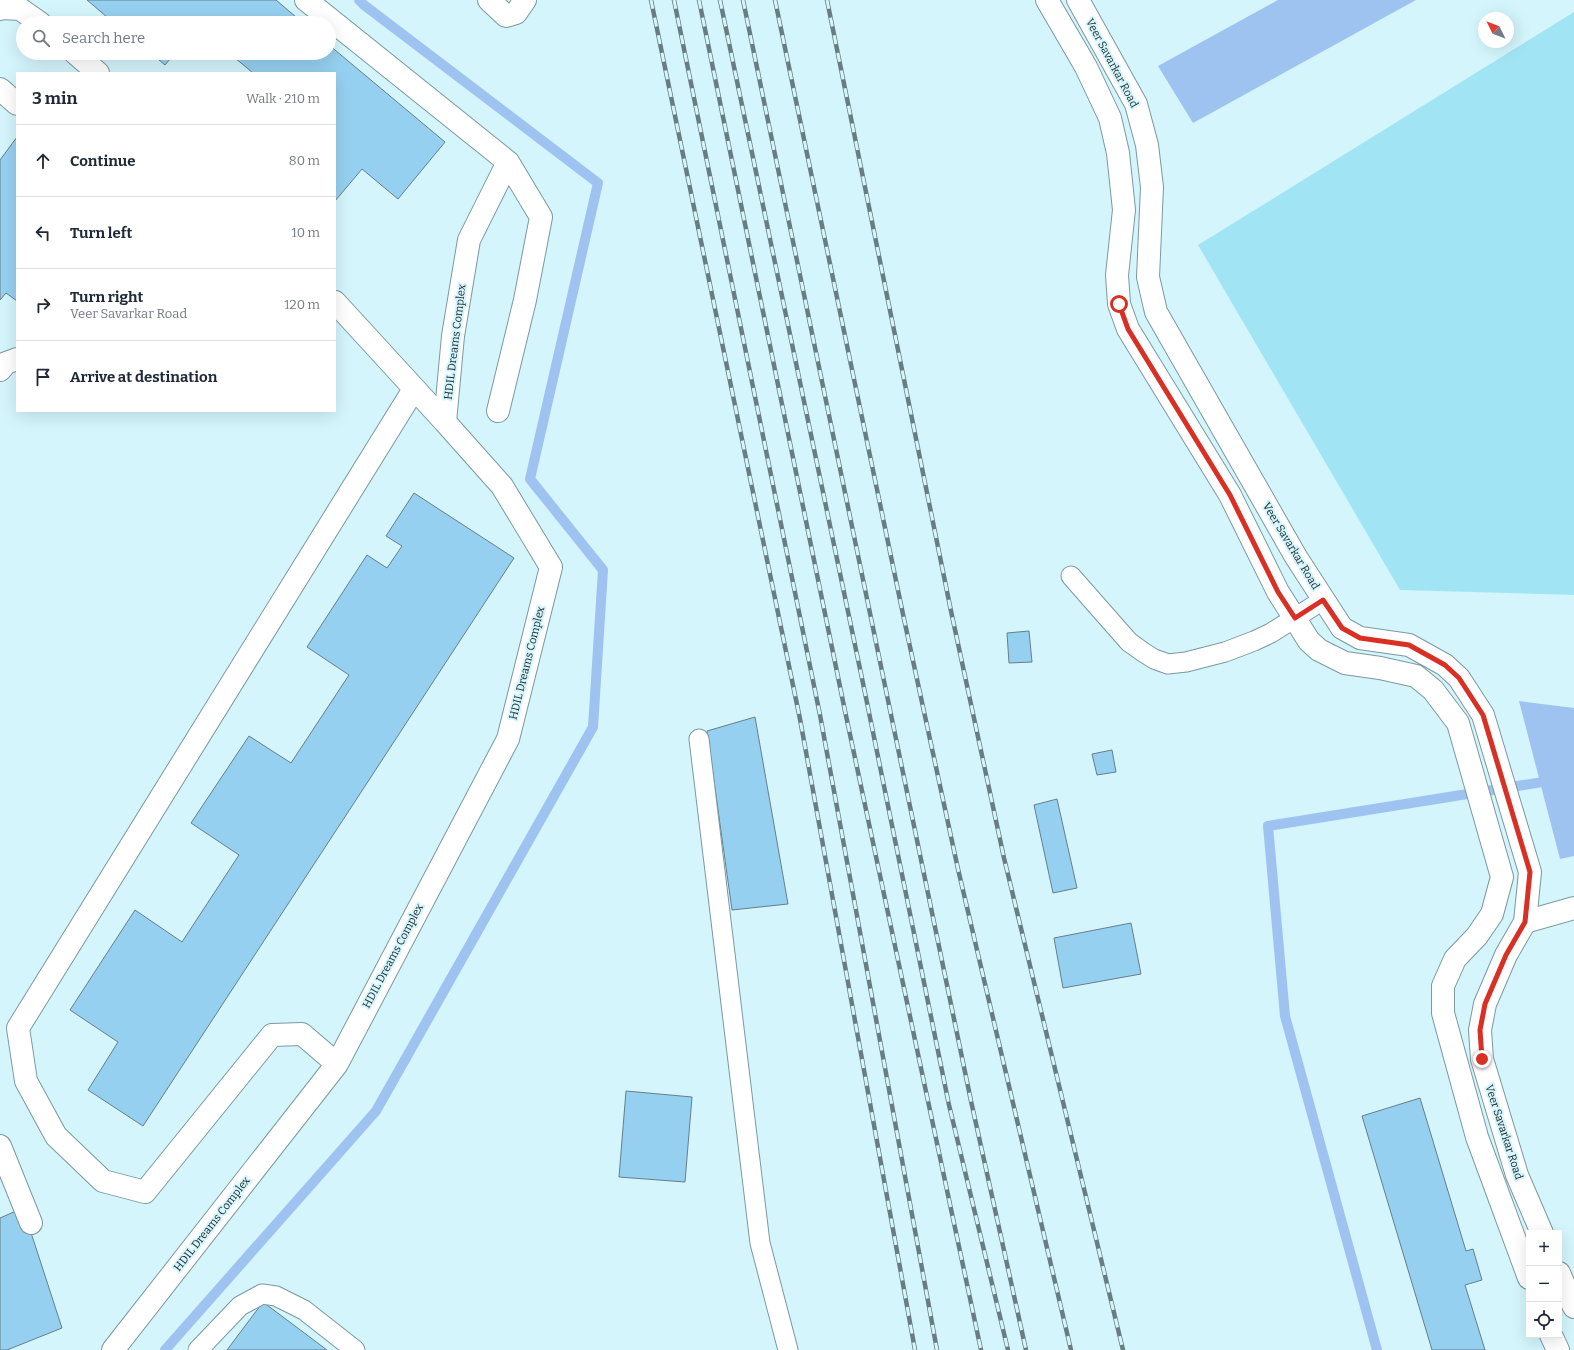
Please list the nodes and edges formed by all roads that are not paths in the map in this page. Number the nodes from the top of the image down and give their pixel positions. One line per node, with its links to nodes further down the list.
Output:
1 (306, 0): 8 (street)
2 (489, 0): 3 (street)
3 (525, 0)
4 (1047, 0): 23 (street)
5 (1078, 0): 22 (street, Veer Savarkar Road)
6 (0, 9): 7 (street)
7 (30, 16)
8 (326, 16)
9 (336, 24): 14 (street)
10 (83, 60): 11 (street)
11 (97, 72)
12 (0, 89): 13 (street)
13 (16, 103)
14 (508, 162): 19 (street); 20 (street, HDIL Dreams Complex)
15 (336, 303): 18 (street)
16 (16, 359): 17 (street)
17 (0, 370)
18 (414, 389): 20 (street); 27 (street)
19 (498, 411)
20 (445, 422): 27 (street, HDIL Dreams Complex)
21 (1071, 576): 23 (lane)
22 (1323, 600): 23 (lane); 26 (street, Veer Savarkar Road)
23 (1295, 618): 31 (street)
24 (699, 739): 38 (lane)
25 (1574, 908): 26 (street)
26 (1525, 922): 30 (street, Veer Savarkar Road)
27 (337, 1064): 35 (street, HDIL Dreams Complex)
28 (0, 1146): 29 (street)
29 (31, 1223)
30 (1541, 1230)
31 (1526, 1270)
32 (1562, 1280): 33 (street)
33 (1574, 1307)
34 (1552, 1338): 39 (street)
35 (113, 1350)
36 (198, 1350): 37 (lane)
37 (355, 1350)
38 (788, 1350)
39 (1558, 1350)

